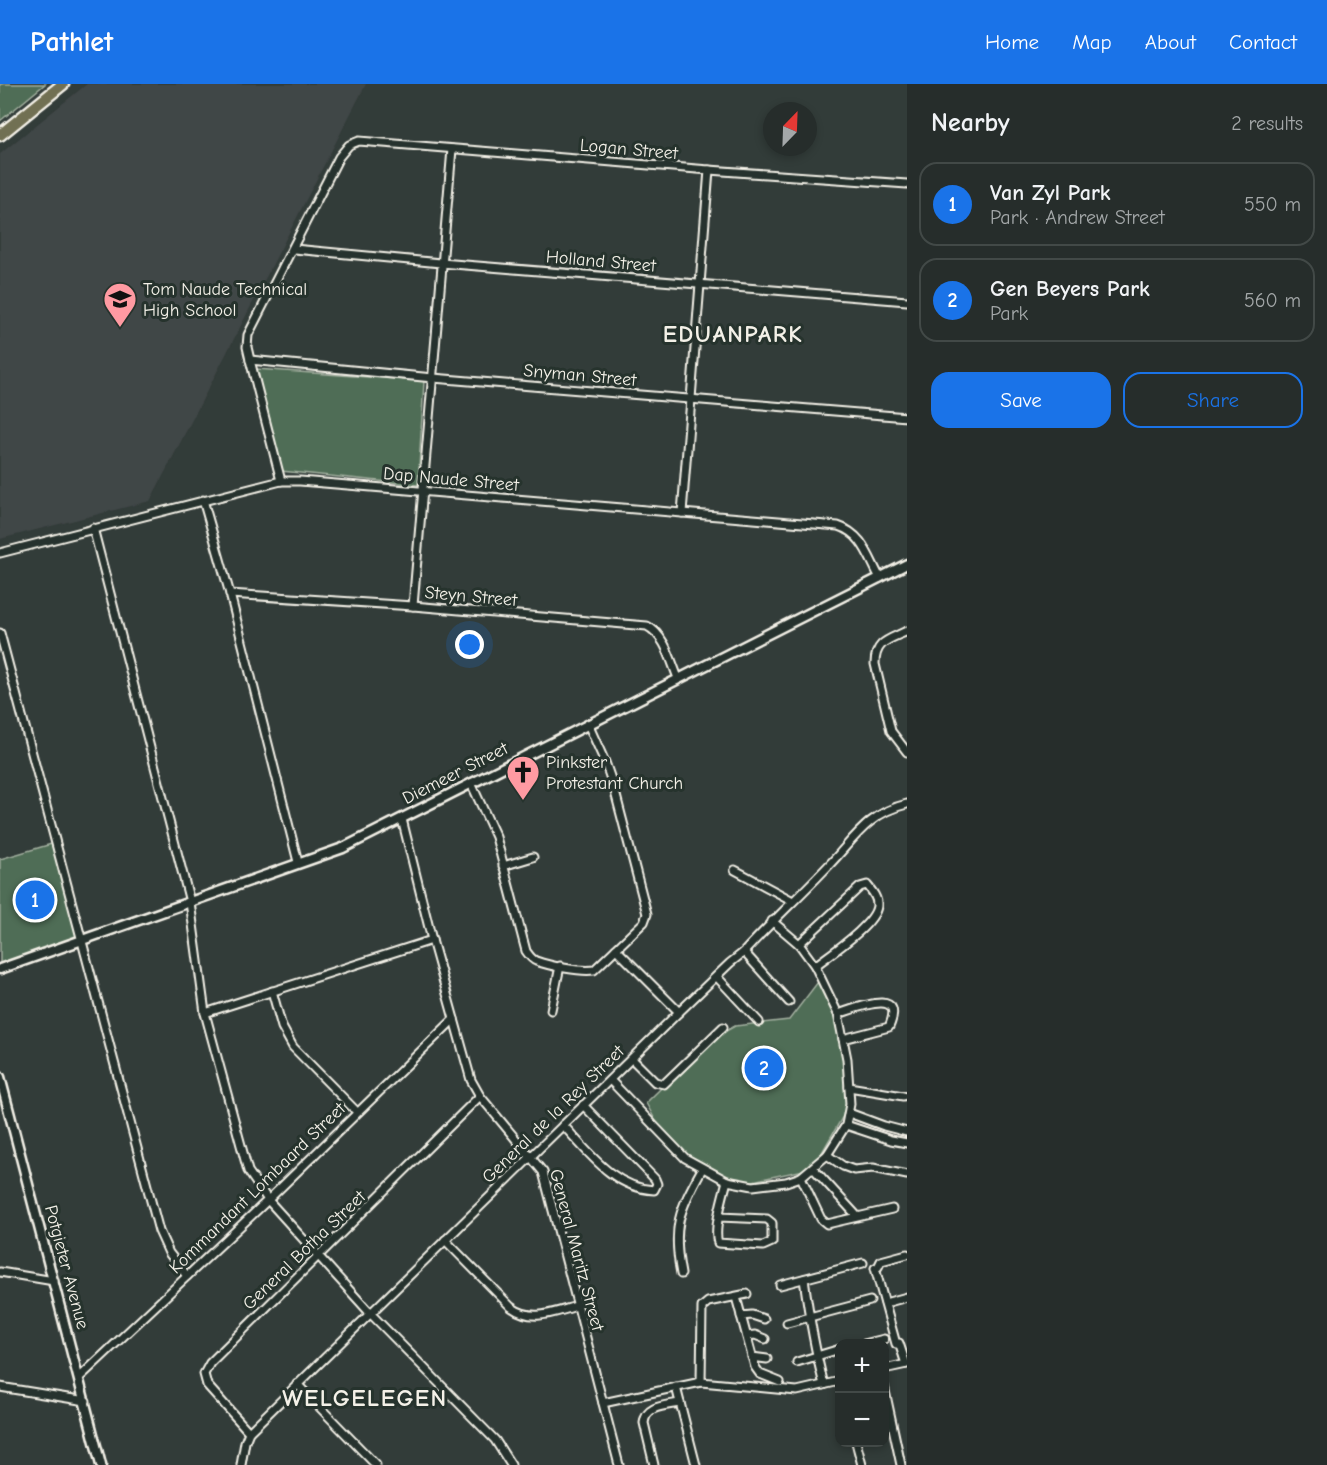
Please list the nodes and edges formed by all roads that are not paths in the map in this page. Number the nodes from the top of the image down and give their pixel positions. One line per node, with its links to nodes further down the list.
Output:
1 (63, 84): 2 (main road)
2 (0, 135)
3 (452, 149): 4 (street, Logan Street); 6 (street, Logan Street); 7 (street)
4 (709, 170): 5 (street, Logan Street); 8 (street)
5 (907, 184)
6 (294, 249): 7 (street, Holland Street); 10 (street)
7 (441, 263): 8 (street, Holland Street); 11 (street)
8 (699, 284): 9 (street, Holland Street); 12 (street)
9 (907, 301)
10 (250, 360): 11 (street, Snyman Street); 14 (street)
11 (433, 378): 12 (street, Snyman Street); 15 (street)
12 (690, 400): 13 (street, Snyman Street); 17 (street)
13 (907, 417)
14 (281, 481): 15 (street, Dap Naude Street); 16 (street, Dap Naude Street)
15 (424, 492): 17 (street, Dap Naude Street); 23 (street)
16 (203, 500): 18 (street, Dap Naude Street); 22 (street)
17 (682, 513): 21 (street, Dap Naude Street)
18 (93, 528): 19 (street, Dap Naude Street); 37 (street)
19 (0, 553)
20 (907, 564): 21 (street, Diemeer Street)
21 (880, 578): 26 (street, Diemeer Street)
22 (230, 594): 23 (street, Steyn Street); 33 (street)
23 (413, 606): 26 (street, Steyn Street)
24 (907, 631): 28 (street)
25 (0, 633): 40 (street)
26 (678, 678): 27 (street, Diemeer Street)
27 (588, 724): 29 (street, Diemeer Street); 42 (street)
28 (907, 752)
29 (471, 783): 31 (street, Diemeer Street); 34 (street)
30 (907, 806): 36 (street, General de la Rey Street)
31 (402, 819): 33 (street, Diemeer Street); 39 (street, General Maritz Street)
32 (533, 857): 34 (street)
33 (298, 862): 37 (street, Diemeer Street)
34 (503, 866): 44 (street)
35 (735, 870): 36 (street)
36 (793, 901): 38 (street, General de la Rey Street)
37 (190, 902): 40 (street, Diemeer Street); 52 (street)
38 (772, 921): 41 (street); 43 (street, General de la Rey Street)
39 (432, 940): 48 (street); 54 (street, General Maritz Street)
40 (81, 941): 46 (street, Diemeer Street); 88 (street)
41 (799, 944): 45 (street); 45 (street)
42 (616, 949): 44 (street); 51 (street)
43 (744, 952): 47 (street, General de la Rey Street); 49 (street)
44 (560, 966): 50 (street)
45 (815, 966): 53 (street)
46 (0, 969)
47 (717, 976): 51 (street, General de la Rey Street); 55 (street)
48 (272, 991): 52 (street); 65 (street)
49 (789, 1002)
50 (552, 1010)
51 (679, 1012): 58 (street, General de la Rey Street)
52 (205, 1013): 78 (street)
53 (838, 1014): 57 (street); 57 (street)
54 (454, 1019): 62 (street, General Maritz Street); 65 (street, Kommandant Lombaard Street)
55 (759, 1022)
56 (723, 1027): 58 (street)
57 (843, 1040): 61 (street)
58 (632, 1059): 60 (street, General de la Rey Street)
59 (0, 1077): 90 (street, Potgieter Avenue)
60 (610, 1080): 64 (street, General de la Rey Street); 74 (street)
61 (849, 1087): 63 (street); 66 (street)
62 (480, 1096): 72 (street, General Maritz Street); 84 (street, General Botha Street)
63 (903, 1096)
64 (583, 1106): 67 (street, General de la Rey Street); 67 (street)
65 (357, 1112): 78 (street, Kommandant Lombaard Street)
66 (849, 1113): 68 (street); 69 (street)
67 (563, 1125): 72 (street, General de la Rey Street)
68 (846, 1125): 70 (street); 71 (street)
69 (907, 1132)
70 (907, 1143)
71 (827, 1155): 73 (street); 75 (street)
72 (531, 1156): 82 (street, General de la Rey Street); 97 (street, General Maritz Street)
73 (813, 1168): 76 (street); 80 (street)
74 (702, 1169): 77 (street); 87 (street)
75 (907, 1175)
76 (801, 1177): 77 (street); 80 (street)
77 (726, 1181): 81 (street)
78 (268, 1200): 84 (street); 88 (street, Kommandant Lombaard Street)
79 (892, 1209): 80 (street)
80 (857, 1216)
81 (719, 1217): 81 (street)
82 (445, 1240): 97 (street); 98 (street, General de la Rey Street)
83 (907, 1254): 96 (street)
84 (319, 1256): 98 (street); 125 (street, General Botha Street)
85 (863, 1263): 89 (street)
86 (0, 1272): 90 (street)
87 (681, 1274)
88 (187, 1276): 113 (street, Kommandant Lombaard Street)
89 (804, 1279): 91 (street); 100 (street)
90 (54, 1281): 113 (street, Potgieter Avenue)
91 (780, 1285)
92 (747, 1294): 93 (street)
93 (736, 1297): 99 (street); 114 (street)
94 (907, 1297): 96 (street)
95 (870, 1300): 100 (street)
96 (885, 1303): 105 (street)
97 (577, 1306): 123 (street, General Maritz Street)
98 (370, 1313): 117 (street, General de la Rey Street); 130 (street)
99 (741, 1316): 101 (street); 103 (street)
100 (809, 1318): 102 (street); 107 (street)
101 (764, 1319)
102 (787, 1323)
103 (747, 1336): 104 (street); 108 (street)
104 (765, 1339)
105 (903, 1342): 111 (street)
106 (835, 1350): 107 (street)
107 (816, 1355): 110 (street); 118 (street)
108 (752, 1357): 109 (street); 115 (street)
109 (767, 1359)
110 (797, 1362)
111 (907, 1364): 112 (street)
112 (889, 1368)
113 (80, 1377): 122 (street, Potgieter Avenue)
114 (700, 1382): 118 (street); 120 (street)
115 (780, 1382)
116 (835, 1382): 118 (street)
117 (297, 1384): 125 (street, General de la Rey Street); 129 (street)
118 (824, 1384)
119 (0, 1387): 122 (street)
120 (676, 1387): 123 (street); 124 (street)
121 (886, 1393): 135 (street)
122 (86, 1401): 127 (street, Potgieter Avenue)
123 (603, 1403): 131 (street, General Maritz Street)
124 (680, 1403): 132 (street); 133 (street)
125 (249, 1432): 128 (street)
126 (857, 1447): 134 (street)
127 (101, 1465)
128 (241, 1465)
129 (376, 1465)
130 (511, 1465)
131 (618, 1465)
132 (654, 1465)
133 (696, 1465)
134 (862, 1465)
135 (901, 1465)

